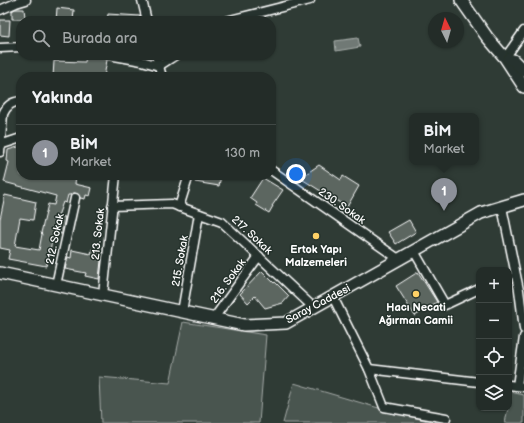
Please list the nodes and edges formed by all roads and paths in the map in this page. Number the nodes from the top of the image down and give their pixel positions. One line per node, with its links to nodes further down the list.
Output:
1 (26, 0): 5 (street)
2 (142, 0): 6 (street)
3 (310, 0): 7 (street)
4 (461, 0): 11 (main road)
5 (0, 10)
6 (146, 16)
7 (246, 16)
8 (524, 32): 11 (street)
9 (16, 47): 10 (street)
10 (0, 48)
11 (505, 58): 16 (main road); 18 (main road)
12 (136, 60): 15 (street)
13 (157, 60): 15 (street)
14 (168, 60): 15 (street)
15 (159, 66): 17 (street)
16 (524, 71)
17 (161, 72)
18 (524, 87)
19 (16, 102): 21 (street)
20 (16, 140): 21 (street)
21 (0, 147)
22 (276, 173): 33 (street, 230. Sokak)
23 (115, 180): 27 (street, 213. Sokak)
24 (187, 180): 28 (street)
25 (75, 198): 37 (street, 212. Sokak)
26 (524, 200): 29 (main road, Saray Caddesi)
27 (112, 206): 28 (street, 217. Sokak); 39 (street, 213. Sokak)
28 (179, 207): 30 (street, 217. Sokak)
29 (502, 207): 31 (main road, Saray Caddesi); 34 (street)
30 (199, 214): 32 (street, 217. Sokak); 42 (street, 215. Sokak)
31 (414, 251): 33 (main road, Saray Caddesi); 38 (street)
32 (259, 256): 41 (street, 217. Sokak); 43 (street, 216. Sokak)
33 (400, 260): 40 (main road, Saray Caddesi)
34 (511, 267)
35 (0, 273): 37 (main road, Saray Caddesi)
36 (512, 274): 44 (street)
37 (56, 285): 39 (main road, Saray Caddesi)
38 (476, 291)
39 (103, 295): 42 (main road, Saray Caddesi)
40 (333, 297): 41 (main road, Saray Caddesi); 47 (street)
41 (314, 308): 43 (main road, Saray Caddesi)
42 (182, 312): 43 (main road, Saray Caddesi)
43 (214, 318)
44 (523, 319): 45 (street)
45 (524, 329)
46 (524, 337): 49 (street)
47 (369, 369): 48 (street); 50 (street)
48 (476, 382)
49 (517, 386)
50 (446, 418)

